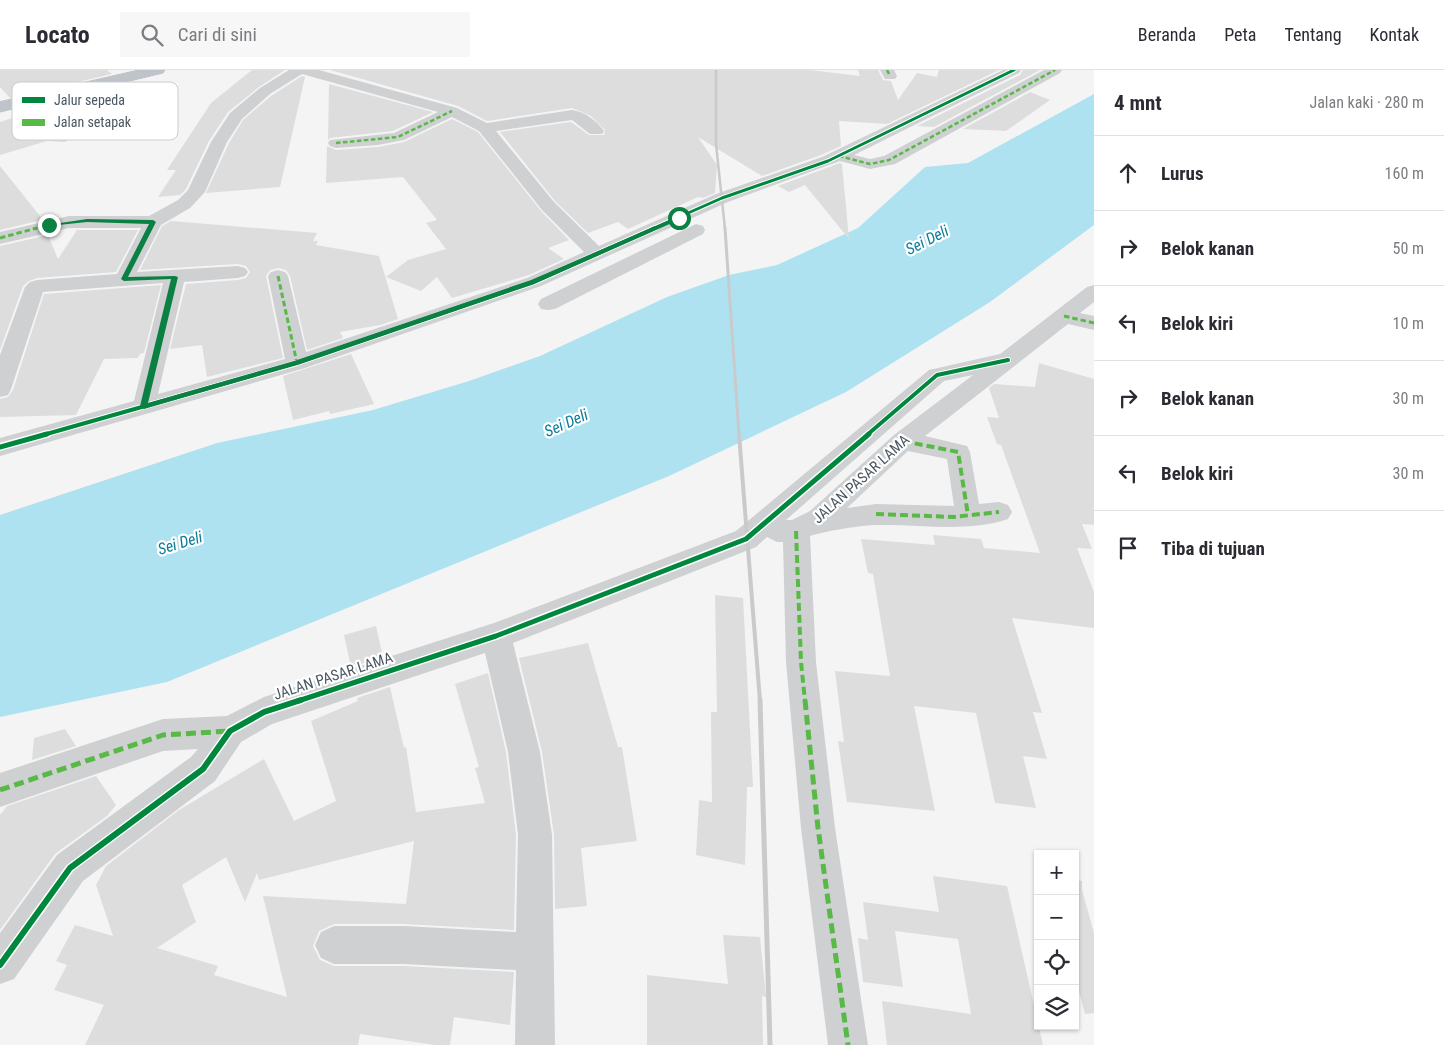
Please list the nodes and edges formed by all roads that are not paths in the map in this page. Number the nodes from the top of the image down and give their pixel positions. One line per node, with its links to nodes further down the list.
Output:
1 (158, 70): 6 (highway)
2 (298, 70): 12 (street)
3 (303, 70): 7 (street)
4 (1014, 70): 11 (street)
5 (1054, 70): 11 (street)
6 (107, 82)
7 (452, 111): 8 (street); 10 (street)
8 (485, 128): 9 (street); 15 (street)
9 (596, 131)
10 (336, 143)
11 (838, 156): 15 (street)
12 (153, 222): 14 (street); 20 (street)
13 (706, 225): 16 (street)
14 (0, 238)
15 (602, 252): 16 (street); 26 (street)
16 (626, 264): 22 (street)
17 (238, 272): 19 (street)
18 (278, 276): 26 (street)
19 (175, 277): 20 (street); 28 (street)
20 (124, 279): 27 (street)
21 (1094, 291): 23 (street, JALAN PASAR LAMA)
22 (548, 304)
23 (1064, 316): 24 (street); 25 (street, JALAN PASAR LAMA)
24 (1094, 322)
25 (1008, 360): 29 (street, JALAN PASAR LAMA); 34 (street)
26 (297, 363): 28 (street)
27 (0, 389)
28 (144, 406): 30 (street)
29 (903, 441): 32 (street); 33 (street, JALAN PASAR LAMA)
30 (0, 447)
31 (999, 512): 32 (street)
32 (968, 515): 33 (street)
33 (802, 528): 34 (street, JALAN PASAR LAMA); 42 (street)
34 (755, 532): 35 (street, JALAN PASAR LAMA)
35 (496, 636): 36 (street, JALAN PASAR LAMA); 39 (street)
36 (230, 731): 37 (street); 40 (street, JALAN PASAR LAMA)
37 (0, 790)
38 (334, 945): 39 (street)
39 (535, 952): 41 (street)
40 (0, 965)
41 (534, 1045)
42 (848, 1045)

